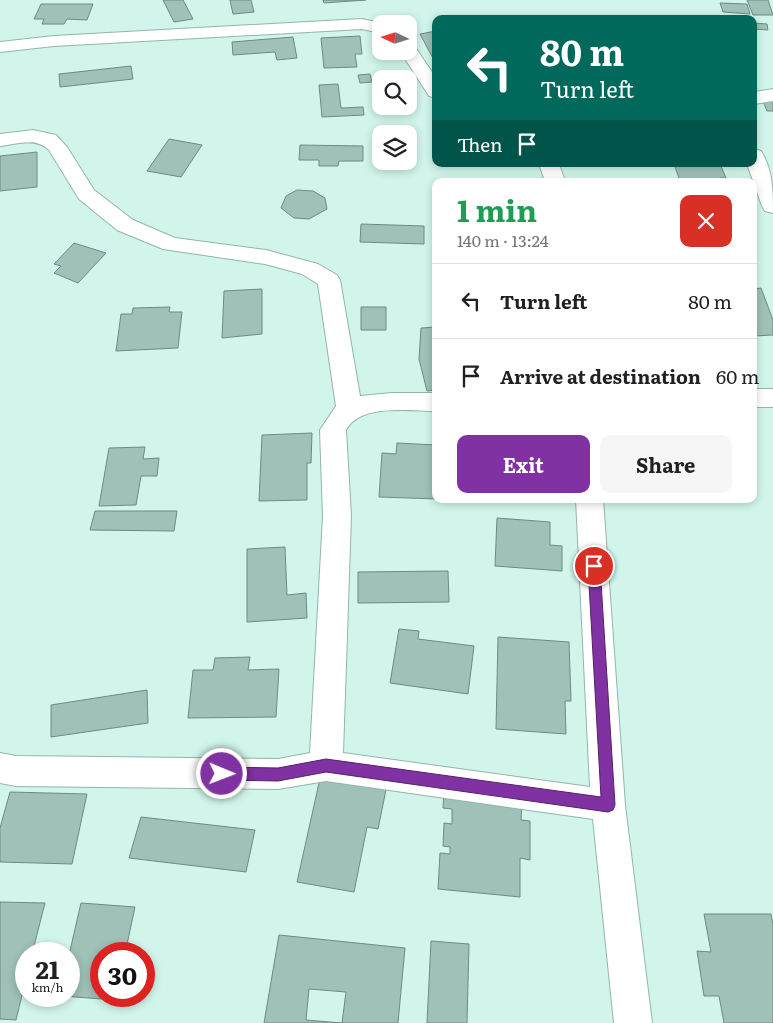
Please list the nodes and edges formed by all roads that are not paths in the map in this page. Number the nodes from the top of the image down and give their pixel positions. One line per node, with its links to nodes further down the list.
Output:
1 (372, 26): 2 (street)
2 (0, 47)
3 (415, 60): 4 (street)
4 (432, 86)
5 (773, 95): 6 (street)
6 (757, 98)
7 (0, 140): 13 (street)
8 (757, 162): 9 (street)
9 (773, 206)
10 (757, 398): 11 (street)
11 (773, 398)
12 (432, 402): 13 (street)
13 (349, 410): 15 (street)
14 (590, 503): 17 (street)
15 (326, 766): 16 (street); 17 (street)
16 (0, 768)
17 (608, 805): 18 (street)
18 (633, 1023)

